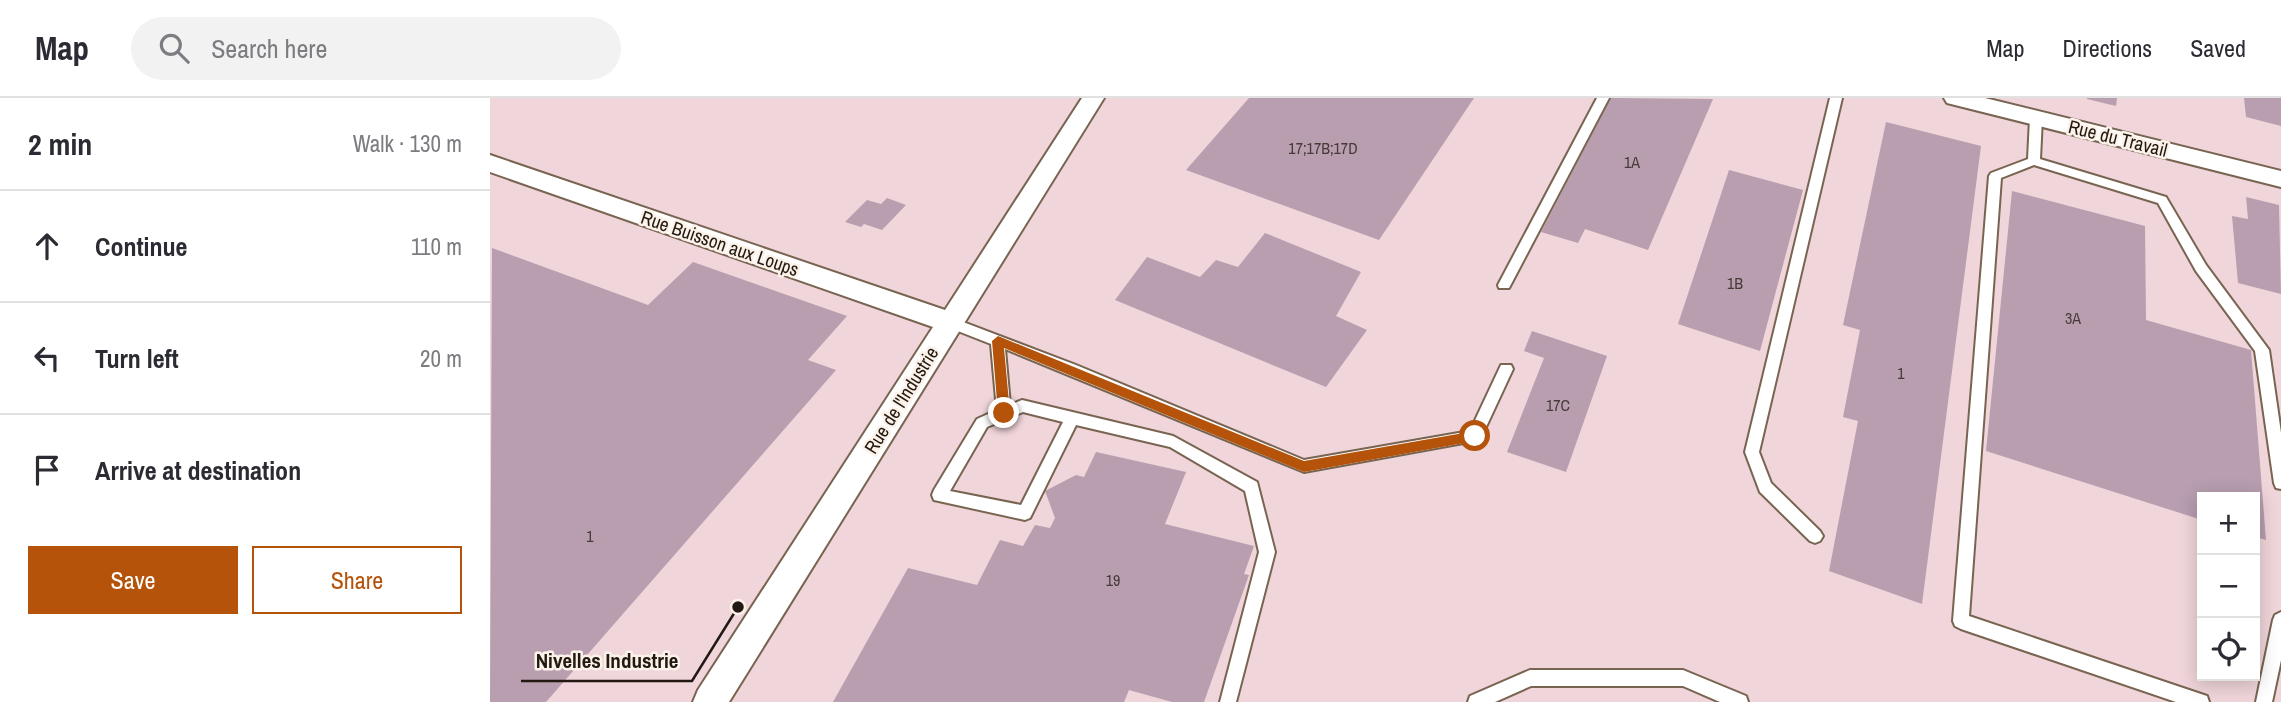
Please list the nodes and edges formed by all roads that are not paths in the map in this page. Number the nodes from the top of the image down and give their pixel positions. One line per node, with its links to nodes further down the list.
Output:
1 (1093, 98): 10 (street, Rue de l'Industrie)
2 (1603, 98): 9 (lane)
3 (1836, 98): 16 (lane)
4 (1955, 98): 5 (street, Rue du Travail)
5 (2036, 118): 6 (lane); 8 (street, Rue du Travail)
6 (2034, 161): 15 (lane); 22 (lane)
7 (490, 163): 10 (street, Rue Buisson aux Loups)
8 (2281, 179)
9 (1504, 285)
10 (950, 323): 11 (lane); 18 (street, Rue de l'Industrie)
11 (998, 341): 12 (lane); 13 (lane)
12 (1506, 369)
13 (1004, 413): 14 (lane); 14 (lane)
14 (1072, 418): 19 (lane)
15 (2281, 483)
16 (1815, 536)
17 (2281, 620): 23 (lane)
18 (710, 702)
19 (1228, 702)
20 (1476, 702): 21 (lane)
21 (1740, 702)
22 (2201, 702)
23 (2264, 702)

